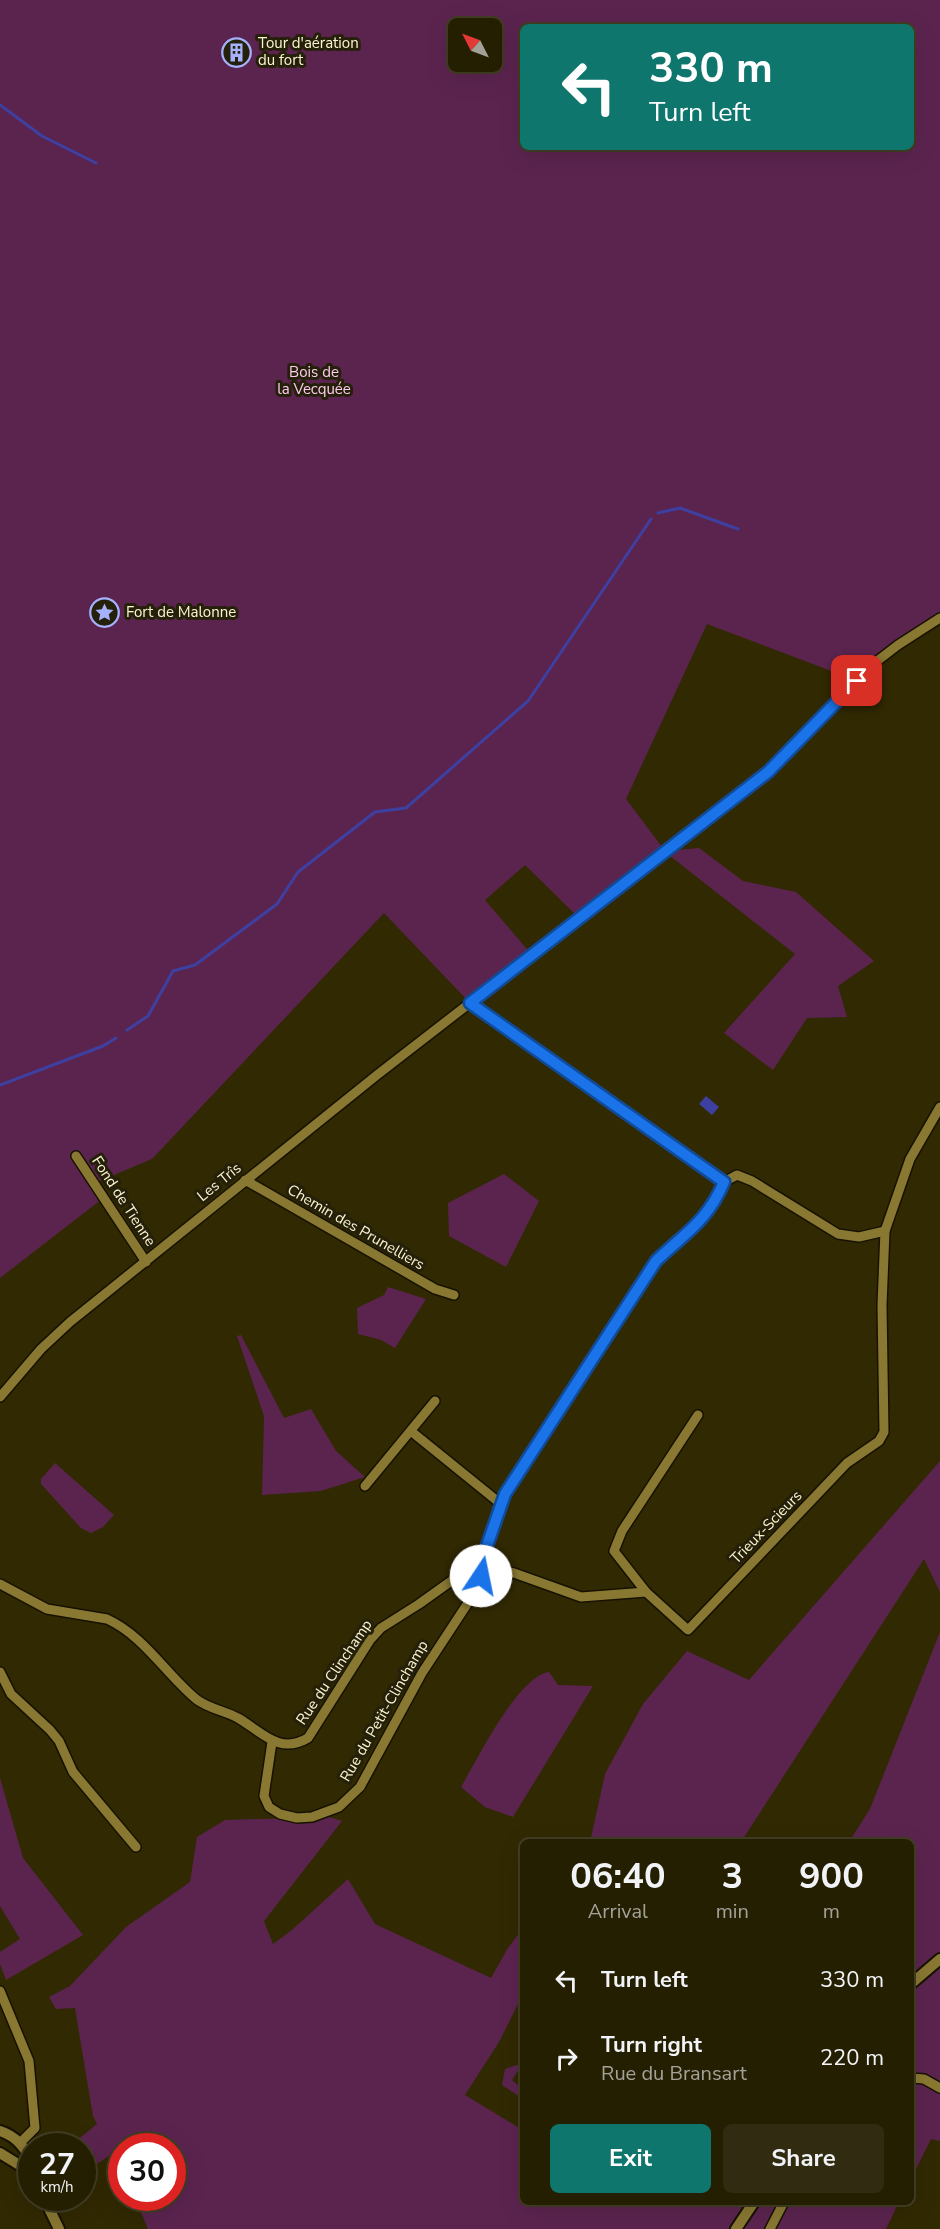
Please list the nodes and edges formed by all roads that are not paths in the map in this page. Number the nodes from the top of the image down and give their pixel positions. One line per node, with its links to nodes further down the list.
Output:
1 (940, 618): 2 (street, Les Trîs)
2 (470, 1003): 5 (street, Les Trîs); 6 (street)
3 (940, 1107): 7 (street)
4 (76, 1156): 8 (street, Fond de Tienne)
5 (245, 1180): 8 (street, Les Trîs); 9 (street, Chemin des Prunelliers)
6 (724, 1182): 7 (street); 15 (street)
7 (885, 1231): 18 (street, Trieux-Scieurs)
8 (146, 1262): 10 (street, Les Trîs)
9 (454, 1295)
10 (0, 1397)
11 (435, 1401): 13 (street)
12 (698, 1415): 18 (street)
13 (412, 1432): 14 (street); 15 (street)
14 (365, 1486)
15 (501, 1504): 16 (street)
16 (483, 1566): 18 (street); 20 (street, Rue du Clinchamp); 20 (street, Rue du Petit-Clinchamp)
17 (0, 1584): 20 (street)
18 (646, 1592)
19 (0, 1672): 21 (street)
20 (272, 1742)
21 (136, 1847)
22 (940, 1959): 23 (street)
23 (914, 1981)
24 (0, 1991): 28 (street)
25 (914, 2078): 26 (street)
26 (940, 2088)
27 (0, 2131): 29 (street)
28 (29, 2133)
29 (18, 2142)
30 (0, 2153): 31 (street)
31 (18, 2166)
32 (752, 2205): 36 (street)
33 (782, 2205): 37 (street)
34 (50, 2211): 35 (street)
35 (59, 2229)
36 (736, 2229)
37 (770, 2229)

